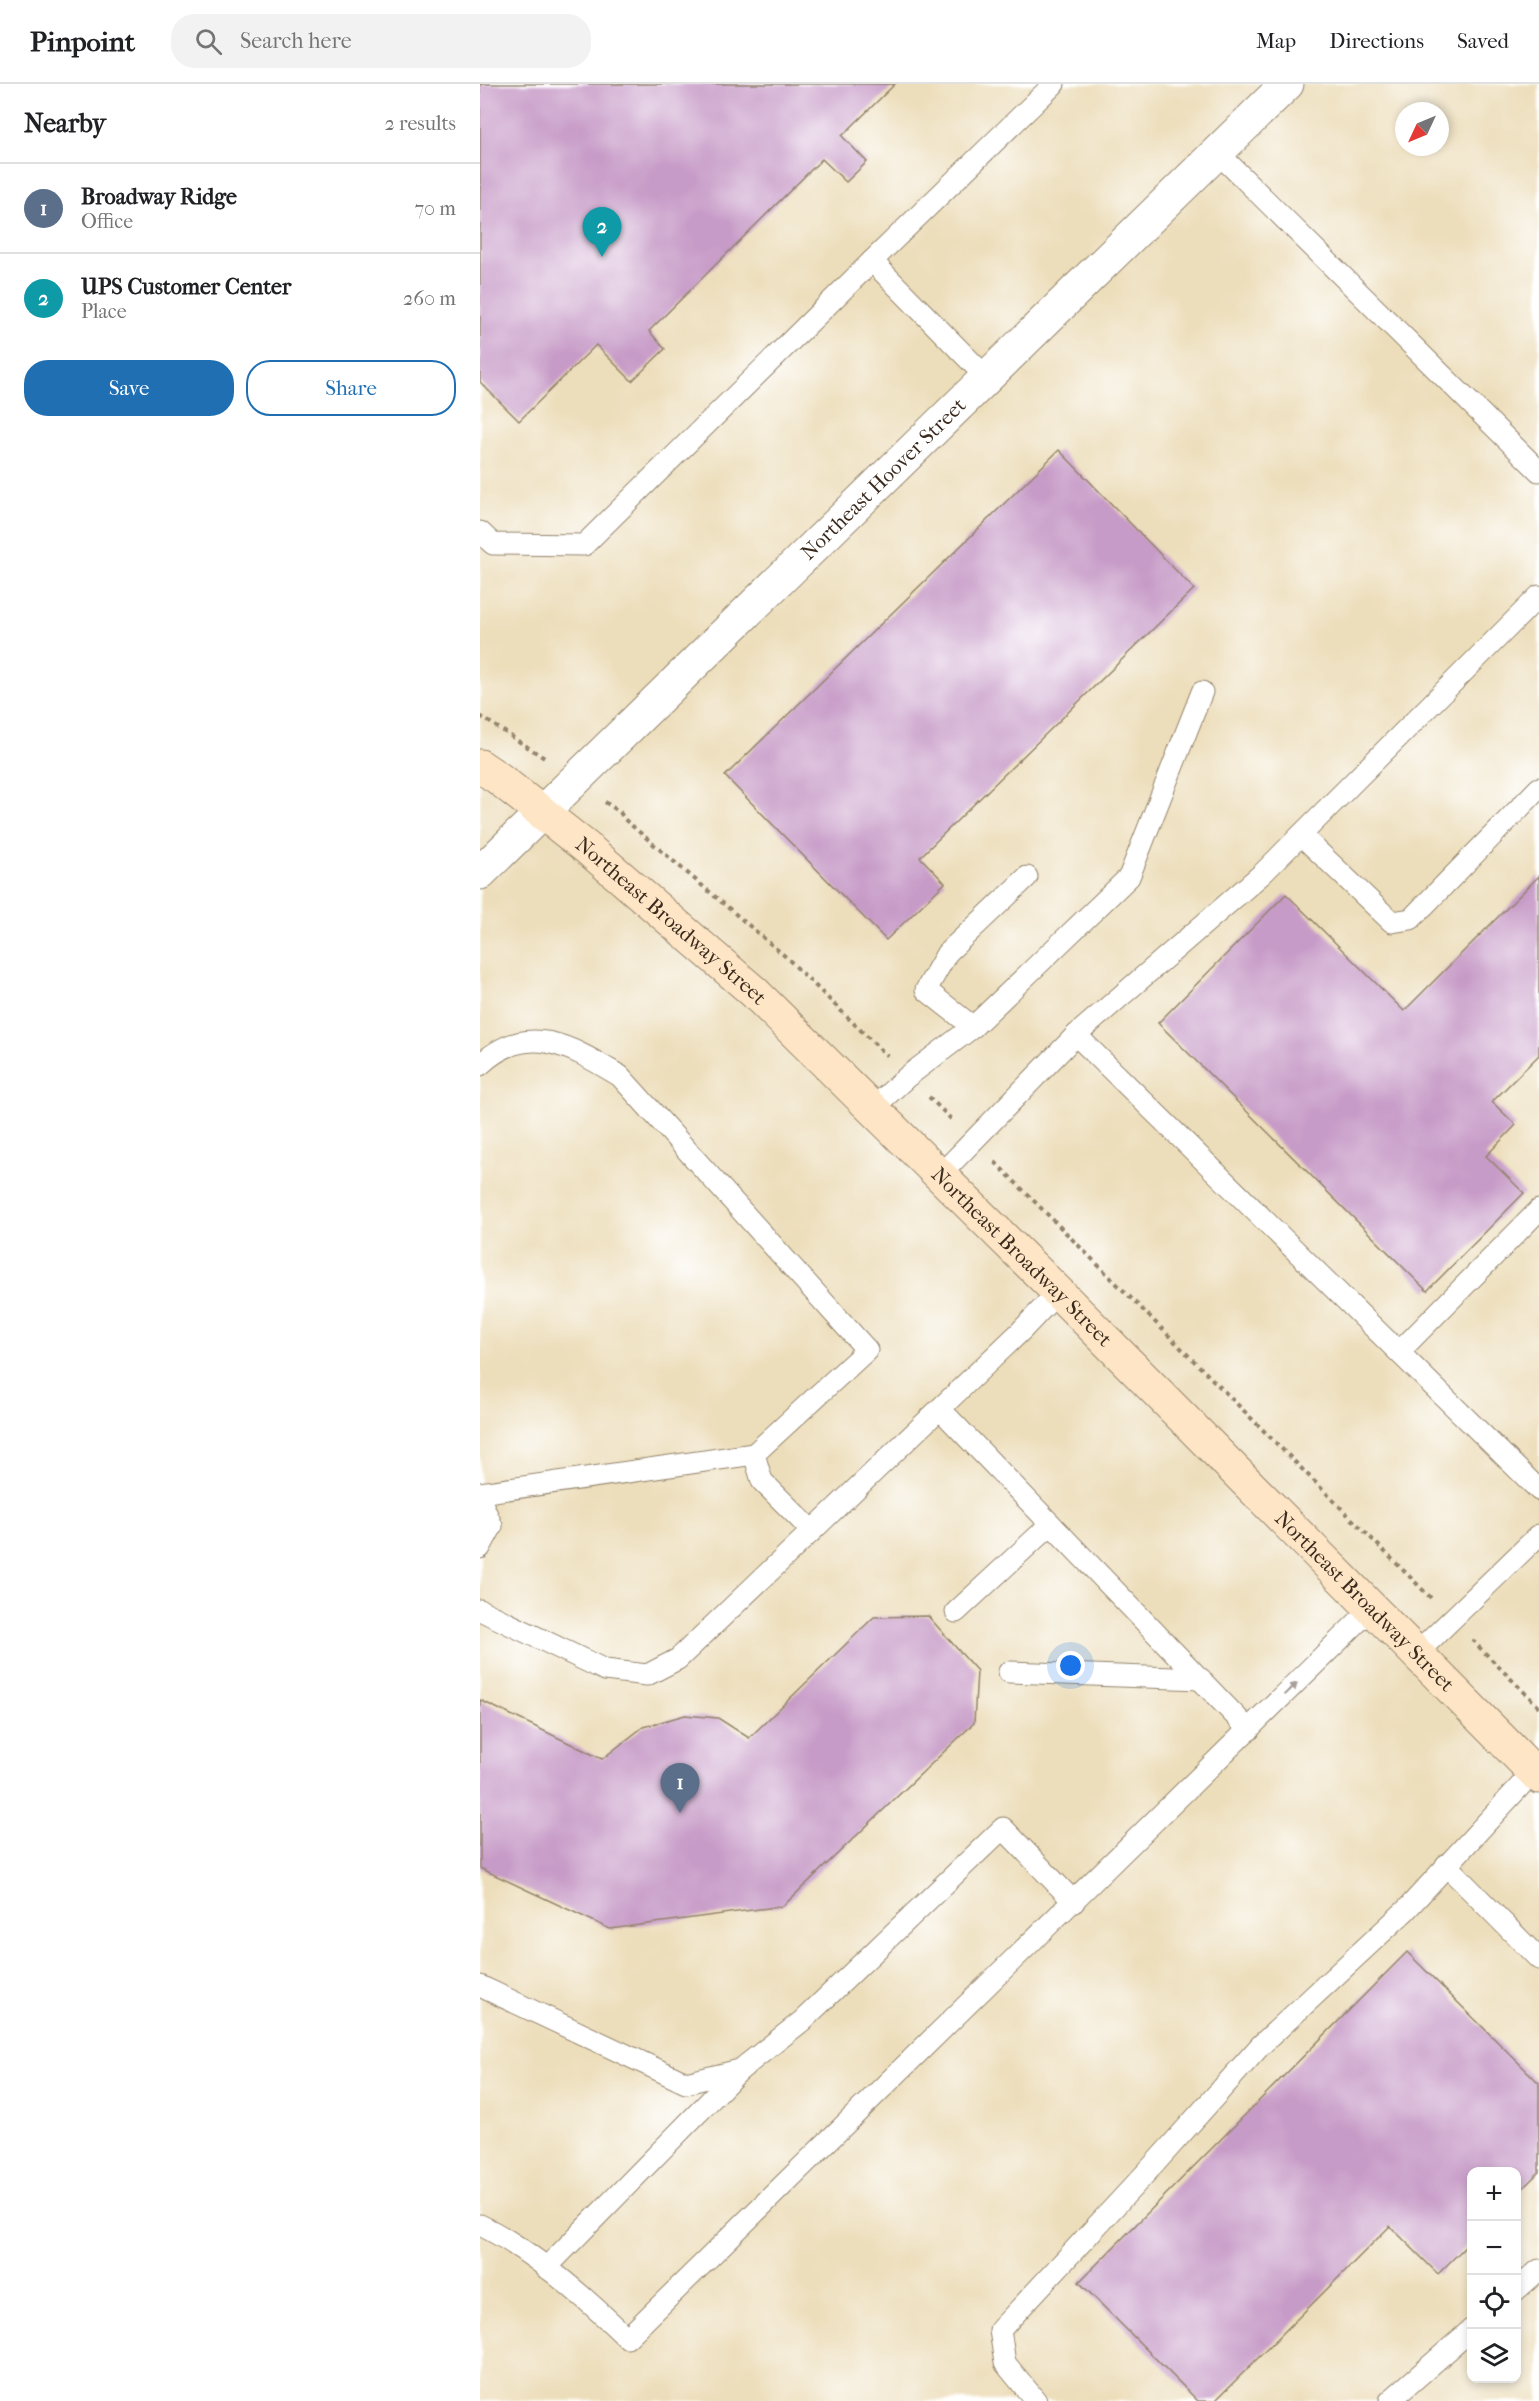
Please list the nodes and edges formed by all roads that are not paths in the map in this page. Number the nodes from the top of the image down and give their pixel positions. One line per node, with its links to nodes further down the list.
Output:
1 (1054, 84): 4 (lane)
2 (1287, 84): 3 (street, Northeast Hoover Street)
3 (1217, 152): 5 (street, Northeast Hoover Street); 6 (lane)
4 (872, 261): 5 (lane); 7 (lane)
5 (987, 378): 12 (street, Northeast Hoover Street)
6 (1539, 471)
7 (480, 532)
8 (1539, 596): 13 (lane)
9 (1202, 692): 16 (lane)
10 (480, 766): 12 (main road, Northeast Broadway Street)
11 (1539, 788): 13 (lane)
12 (542, 812): 14 (street, Northeast Hoover Street); 19 (main road, Northeast Broadway Street)
13 (1301, 835): 17 (lane)
14 (480, 873)
15 (1027, 877): 16 (lane)
16 (973, 1027): 19 (lane)
17 (1076, 1035): 20 (lane); 23 (lane)
18 (480, 1065): 25 (lane)
19 (873, 1108): 20 (main road, Northeast Broadway Street)
20 (939, 1176): 22 (main road, Northeast Broadway Street)
21 (1539, 1210): 23 (lane)
22 (1058, 1292): 24 (lane); 33 (main road, Northeast Broadway Street)
23 (1400, 1353): 26 (lane)
24 (940, 1409): 29 (lane); 30 (lane)
25 (754, 1454): 27 (lane); 30 (lane)
26 (1539, 1490)
27 (480, 1493)
28 (480, 1499): 32 (lane)
29 (1051, 1524): 35 (lane); 38 (lane)
30 (812, 1531): 34 (lane)
31 (1539, 1535): 36 (lane)
32 (480, 1548)
33 (1372, 1608): 36 (main road, Northeast Broadway Street); 39 (lane, one-way to 33)
34 (480, 1610)
35 (956, 1612)
36 (1417, 1653): 40 (main road, Northeast Broadway Street)
37 (1009, 1672): 38 (lane)
38 (1201, 1679): 39 (lane)
39 (1249, 1730): 42 (lane)
40 (1536, 1774): 41 (lane)
41 (1446, 1865): 43 (lane); 51 (lane)
42 (1074, 1902): 45 (lane); 47 (lane)
43 (1539, 1959)
44 (480, 1986): 45 (lane)
45 (740, 2070): 47 (lane)
46 (480, 2224): 47 (lane)
47 (546, 2268)
48 (1539, 2270): 49 (lane)
49 (1521, 2286)
50 (1467, 2333): 52 (lane)
51 (1036, 2401)
52 (1390, 2401)

